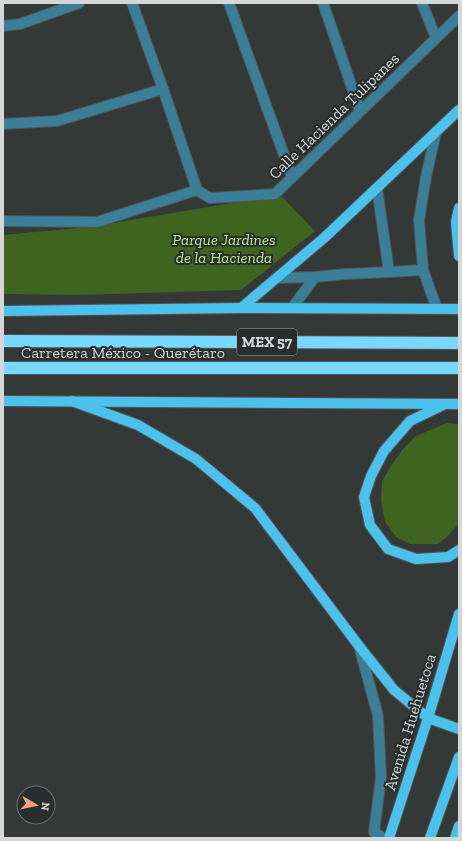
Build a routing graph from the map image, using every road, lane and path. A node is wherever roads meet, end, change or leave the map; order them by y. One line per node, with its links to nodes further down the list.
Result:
1 (78, 3): 7 (street)
2 (132, 3): 9 (street)
3 (229, 3): 14 (street)
4 (323, 3): 11 (street)
5 (422, 3): 8 (street)
6 (459, 16): 8 (street, Calle Hacienda Tulipanes)
7 (3, 26)
8 (436, 38): 11 (street, Calle Hacienda Tulipanes)
9 (163, 89): 12 (street); 16 (street)
10 (459, 110): 13 (main road)
11 (360, 111): 14 (street, Calle Hacienda Tulipanes)
12 (3, 124)
13 (436, 132): 15 (main road); 20 (street)
14 (292, 178): 16 (street, Calle Hacienda Tulipanes)
15 (377, 188): 21 (street); 23 (main road)
16 (197, 190): 18 (street)
17 (459, 208): 19 (main road)
18 (3, 221)
19 (459, 256)
20 (423, 270): 21 (street); 26 (street)
21 (389, 272): 22 (street)
22 (315, 277): 23 (street); 25 (street)
23 (276, 278): 24 (main road)
24 (241, 308): 25 (main road); 28 (main road)
25 (292, 308): 26 (main road)
26 (437, 309): 27 (main road)
27 (459, 309)
28 (3, 311)
29 (3, 342): 30 (highway, Carretera México - Querétaro / MEX 57)
30 (459, 343)
31 (3, 368): 32 (highway, Carretera México - Querétaro / MEX 57)
32 (459, 368)
33 (3, 401): 34 (main road)
34 (72, 401): 35 (main road); 39 (main road)
35 (444, 404): 36 (main road); 37 (main road)
36 (459, 404)
37 (459, 550)
38 (459, 614): 40 (main road, Avenida Huehuetoca)
39 (359, 646): 40 (main road); 44 (street)
40 (428, 718): 41 (main road); 45 (main road, Avenida Huehuetoca)
41 (459, 729)
42 (459, 757): 46 (main road)
43 (459, 826): 47 (main road)
44 (383, 838)
45 (389, 838)
46 (430, 838)
47 (455, 838)

